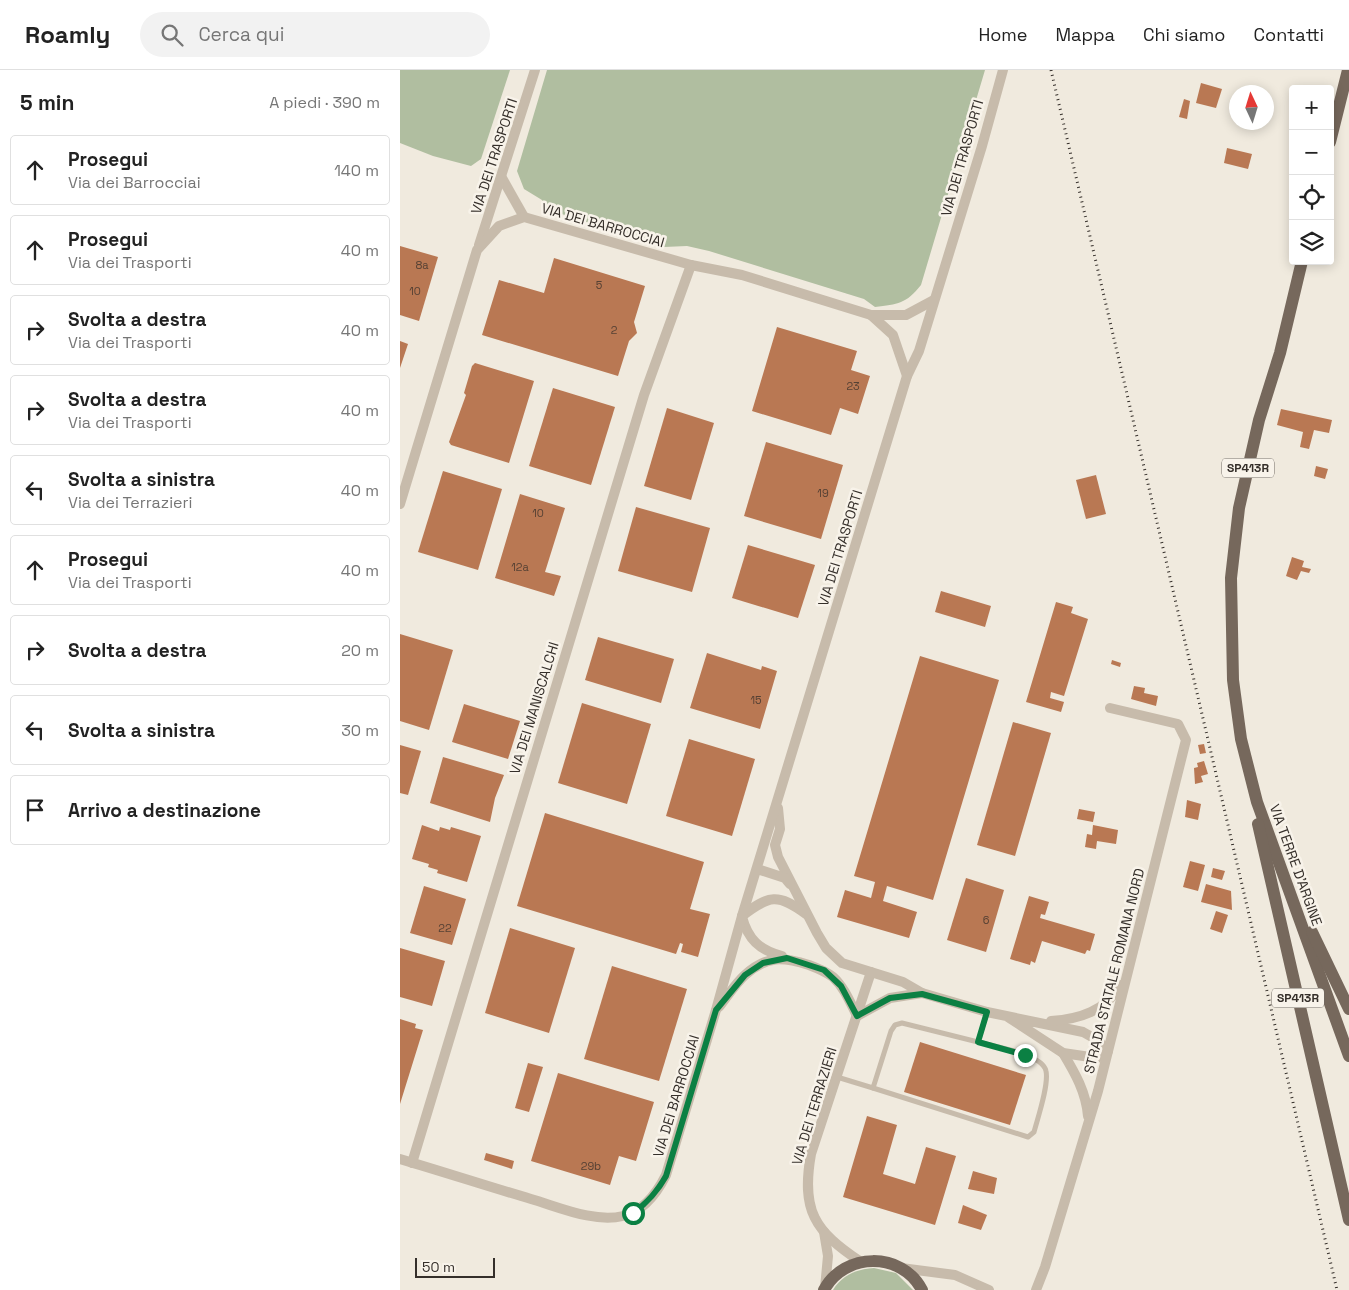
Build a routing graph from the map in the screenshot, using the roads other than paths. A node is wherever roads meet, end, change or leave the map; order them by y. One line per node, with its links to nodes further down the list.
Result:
1 (535, 70): 5 (street, VIA DEI TRASPORTI)
2 (1003, 70): 10 (street, VIA DEI TRASPORTI)
3 (1348, 70): 4 (main road)
4 (1333, 130)
5 (502, 178): 6 (street); 7 (street, VIA DEI TRASPORTI)
6 (524, 217): 7 (street, VIA DEI BARROCCIAI); 8 (street, VIA DEI BARROCCIAI)
7 (477, 250): 13 (street, VIA DEI BARROCCIAI)
8 (691, 265): 11 (street, VIA DEI BARROCCIAI); 40 (street, VIA DEI MANISCALCHI)
9 (1301, 265): 15 (main road, VIA TERRE D'ARGINE / SP413R)
10 (934, 300): 11 (street, VIA DEI BARROCCIAI); 12 (street, VIA DEI TRASPORTI)
11 (871, 315): 12 (street, VIA DEI BARROCCIAI)
12 (907, 376): 16 (street, VIA DEI TRASPORTI)
13 (400, 504)
14 (1110, 708): 24 (street, STRADA STATALE ROMANA NORD)
15 (1249, 775): 18 (main road, VIA TERRE D'ARGINE / SP413R); 41 (main road, SP413R)
16 (777, 804): 17 (street, VIA DEI TRASPORTI); 19 (street, VIA DEI TRASPORTI)
17 (757, 869): 19 (street, VIA DEI TRASPORTI); 21 (street, VIA DEI TRASPORTI)
18 (1283, 872): 26 (main road, SP413R); 35 (main road, VIA TERRE D'ARGINE / SP413R)
19 (792, 887): 20 (street, VIA DEI TRASPORTI)
20 (806, 914): 21 (street, VIA DEI TRASPORTI); 23 (street, VIA DEI TRASPORTI)
21 (742, 916): 22 (street); 27 (street, VIA DEI BARROCCIAI)
22 (787, 958): 27 (street); 29 (street)
23 (871, 972): 25 (street, VIA DEI TRASPORTI); 29 (street, VIA DEI TERRAZIERI)
24 (1126, 978): 31 (street, VIA DEI TRASPORTI); 33 (street, STRADA STATALE ROMANA NORD)
25 (922, 994): 28 (street, VIA DEI TRASPORTI); 29 (street)
26 (1349, 1009)
27 (716, 1010): 40 (street, VIA DEI BARROCCIAI)
28 (987, 1012): 30 (street, VIA DEI TRASPORTI); 32 (lane)
29 (857, 1016): 36 (street, VIA DEI TERRAZIERI)
30 (1008, 1017): 31 (street, VIA DEI TRASPORTI); 34 (street, VIA DEI TRASPORTI)
31 (1035, 1022): 33 (street, VIA DEI TRASPORTI)
32 (978, 1042): 37 (lane); 37 (lane)
33 (1108, 1051): 34 (street, VIA DEI TRASPORTI); 38 (street, STRADA STATALE ROMANA NORD)
34 (1062, 1053): 38 (street, VIA DEI TRASPORTI)
35 (1349, 1056)
36 (837, 1077): 37 (lane); 42 (street, VIA DEI TERRAZIERI)
37 (873, 1088)
38 (1088, 1123): 48 (street, STRADA STATALE ROMANA NORD)
39 (400, 1159): 40 (street, VIA DEI BARROCCIAI)
40 (412, 1162)
41 (1349, 1220)
42 (824, 1232): 43 (street, VIA DEI TERRAZIERI); 45 (street, VIA DEI TERRAZIERI)
43 (861, 1262): 44 (main road); 45 (main road)
44 (901, 1268): 46 (main road); 47 (street)
45 (825, 1289)
46 (922, 1290)
47 (989, 1290)
48 (1036, 1290)

